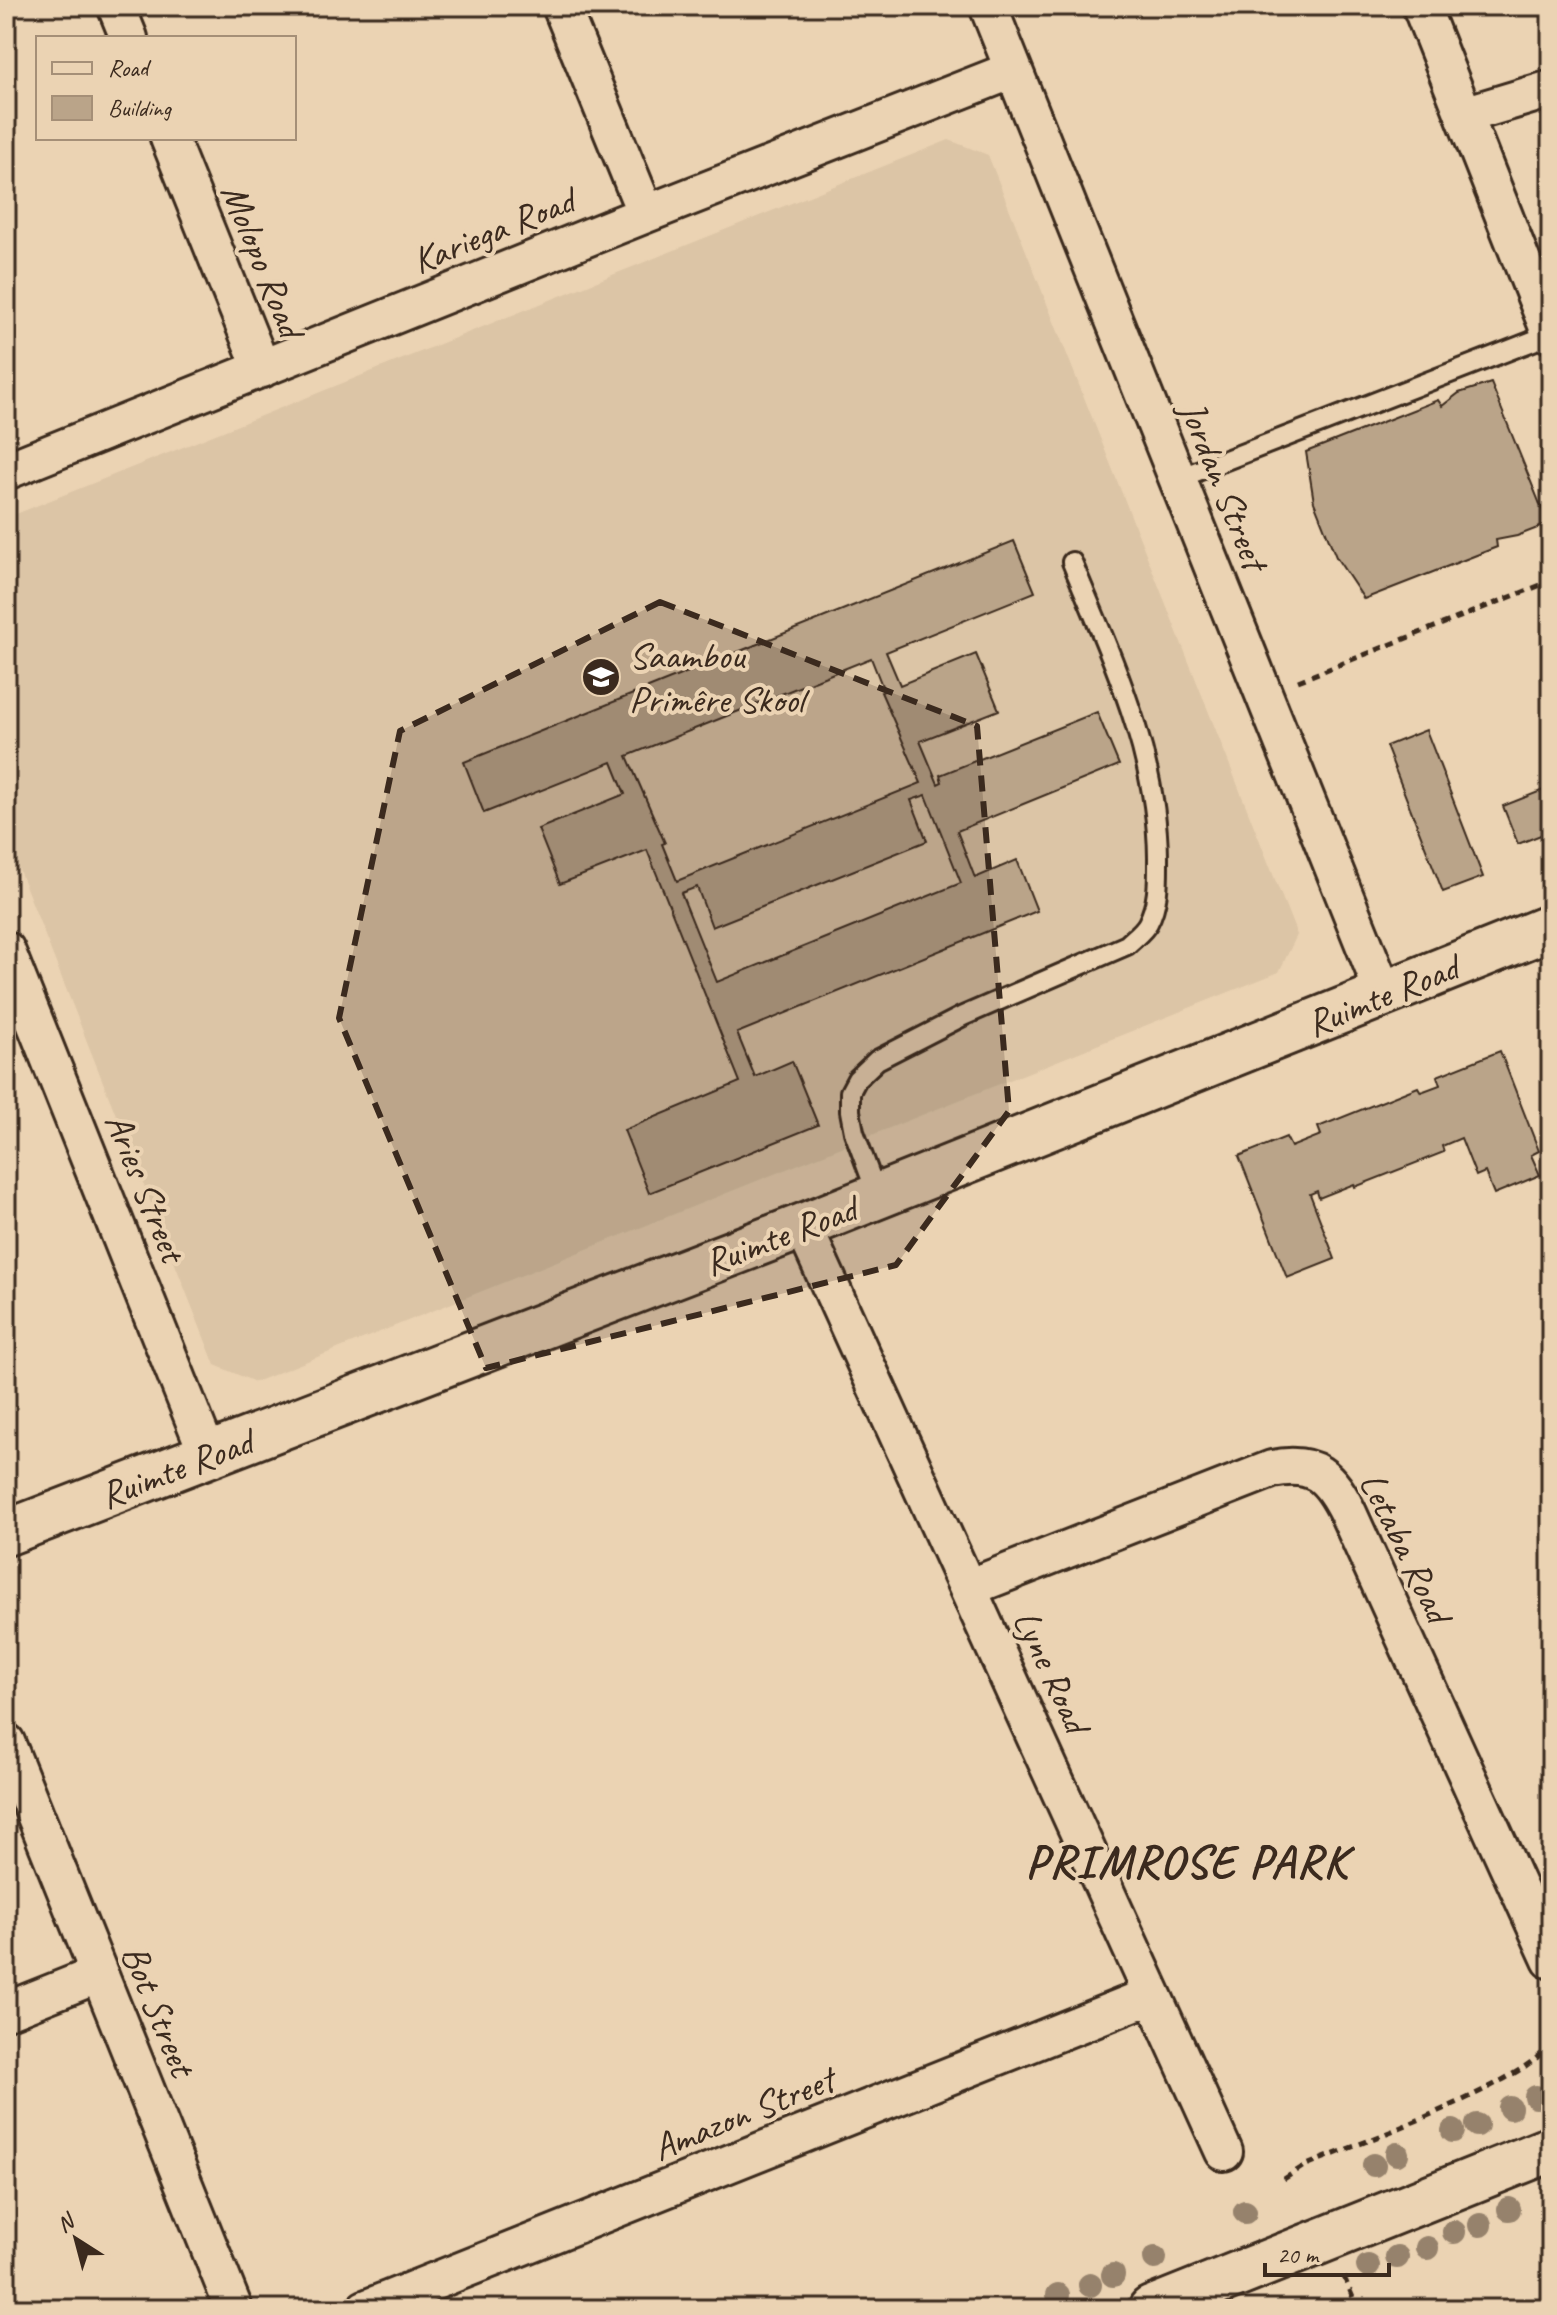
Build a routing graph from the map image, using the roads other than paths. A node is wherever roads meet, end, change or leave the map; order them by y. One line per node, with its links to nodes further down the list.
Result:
1 (116, 6): 5 (street)
2 (561, 6): 10 (street)
3 (988, 6): 6 (street, Jordan Street)
4 (1421, 6): 8 (street)
5 (128, 36)
6 (1013, 70): 10 (street, Kariega Road); 14 (street, Jordan Street)
7 (1551, 89): 8 (street)
8 (1464, 115): 11 (street)
9 (170, 140): 12 (street, Molopo Road)
10 (646, 214): 12 (street, Kariega Road)
11 (1551, 335): 14 (lane)
12 (262, 369): 13 (street, Kariega Road)
13 (6, 471)
14 (1177, 479): 18 (street, Jordan Street)
15 (1072, 562): 19 (lane)
16 (1551, 927): 18 (street, Ruimte Road)
17 (6, 950): 21 (street, Aries Street)
18 (1384, 994): 19 (street, Ruimte Road)
19 (878, 1197): 20 (street, Ruimte Road)
20 (803, 1226): 21 (street, Ruimte Road); 23 (street, Lyne Road)
21 (208, 1455): 22 (street, Ruimte Road)
22 (6, 1533)
23 (968, 1588): 25 (street, Letaba Road); 27 (street, Lyne Road)
24 (6, 1742): 26 (street, Bot Street)
25 (1551, 1960)
26 (99, 1974): 28 (street); 31 (street, Bot Street)
27 (1152, 1995): 30 (street, Lyne Road); 32 (street, Amazon Street)
28 (6, 2011)
29 (1551, 2149): 33 (street)
30 (1224, 2152)
31 (234, 2309)
32 (365, 2309)
33 (1151, 2309)

